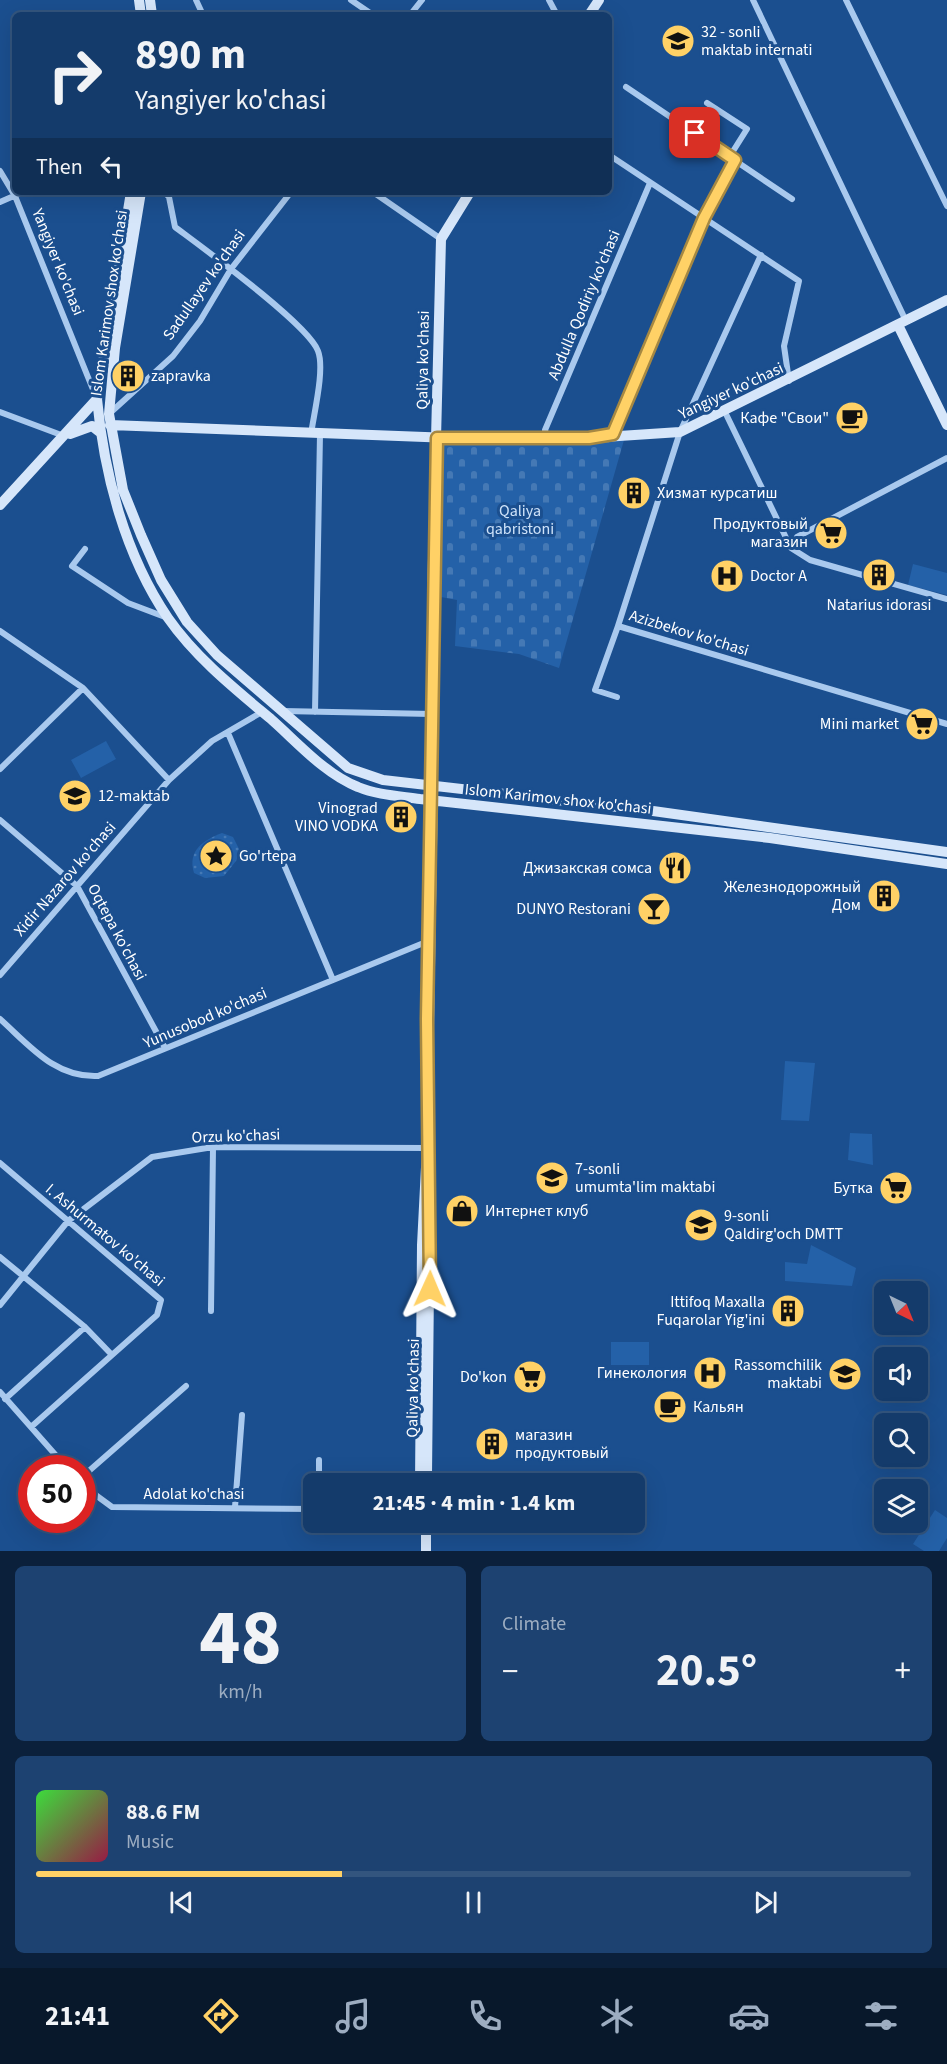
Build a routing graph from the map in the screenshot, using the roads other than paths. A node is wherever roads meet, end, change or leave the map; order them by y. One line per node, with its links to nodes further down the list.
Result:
1 (351, 0): 5 (street)
2 (422, 0): 6 (street)
3 (753, 0): 30 (street)
4 (846, 0): 23 (street)
5 (369, 12)
6 (412, 12)
7 (626, 87): 10 (street)
8 (707, 103): 10 (street)
9 (612, 157): 12 (street)
10 (732, 158): 21 (street); 24 (street)
11 (0, 171): 13 (street, Yangiyer ko'chasi)
12 (650, 183): 24 (street); 43 (street, Abdulla Qodiriy ko'chasi)
13 (12, 191)
14 (131, 195): 25 (main road, Islom Karimov shox ko'chasi)
15 (140, 195): 25 (main road, Islom Karimov shox ko'chasi)
16 (167, 195): 28 (street)
17 (289, 195): 28 (street, Sadullayev ko'chasi)
18 (376, 195): 26 (street)
19 (468, 195): 26 (main road)
20 (15, 196): 22 (street); 32 (street, Yangiyer ko'chasi)
21 (792, 199)
22 (0, 202)
23 (947, 206)
24 (704, 218): 27 (street); 40 (street)
25 (131, 225): 32 (main road, Islom Karimov shox ko'chasi); 35 (main road, Islom Karimov shox ko'chasi)
26 (441, 239): 42 (main road, Qaliya ko'chasi)
27 (761, 255): 31 (street); 37 (street, Azizbekov ko'chasi)
28 (231, 269): 35 (street, Sadullayev ko'chasi); 39 (street)
29 (947, 300): 30 (main road, Yangiyer ko'chasi)
30 (902, 323): 31 (main road, Yangiyer ko'chasi); 36 (main road)
31 (789, 381): 34 (main road, Yangiyer ko'chasi)
32 (97, 399): 38 (main road, Islom Karimov shox ko'chasi); 41 (main road)
33 (0, 412): 41 (street)
34 (725, 412): 37 (main road, Yangiyer ko'chasi); 46 (street)
35 (110, 420): 39 (main road, Yangiyer ko'chasi); 48 (main road, Islom Karimov shox ko'chasi)
36 (947, 425)
37 (680, 432): 40 (main road, Yangiyer ko'chasi); 52 (street, Azizbekov ko'chasi)
38 (100, 434): 41 (main road); 49 (main road, Islom Karimov shox ko'chasi)
39 (315, 434): 42 (main road, Yangiyer ko'chasi); 58 (street)
40 (613, 434): 43 (main road, Yangiyer ko'chasi)
41 (64, 437): 45 (main road)
42 (437, 438): 43 (main road, Yangiyer ko'chasi); 59 (main road, Qaliya ko'chasi)
43 (548, 438)
44 (947, 458): 46 (street)
45 (0, 505)
46 (791, 548): 50 (street)
47 (85, 549): 51 (street)
48 (162, 582): 49 (main road); 57 (main road, Islom Karimov shox ko'chasi)
49 (152, 589): 51 (main road, Islom Karimov shox ko'chasi)
50 (947, 599)
51 (168, 618): 56 (main road, Islom Karimov shox ko'chasi)
52 (618, 626): 55 (street); 60 (street, Azizbekov ko'chasi)
53 (0, 631): 54 (street)
54 (83, 688): 62 (street); 63 (street)
55 (617, 697)
56 (262, 711): 61 (street, Xidir Nazarov ko'chasi); 65 (main road, Islom Karimov shox ko'chasi)
57 (281, 711): 58 (street); 64 (main road, Islom Karimov shox ko'chasi)
58 (315, 712): 59 (street)
59 (432, 714): 64 (main road, Qaliya ko'chasi)
60 (947, 724)
61 (228, 733): 63 (street, Xidir Nazarov ko'chasi); 73 (street)
62 (0, 769)
63 (169, 780): 70 (street, Xidir Nazarov ko'chasi)
64 (433, 786): 65 (main road, Qaliya ko'chasi); 67 (main road, Islom Karimov shox ko'chasi)
65 (432, 800): 67 (main road, Islom Karimov shox ko'chasi); 71 (main road, Qaliya ko'chasi)
66 (0, 820): 70 (street, Oqtepa ko'chasi)
67 (810, 838): 68 (main road, Islom Karimov shox ko'chasi); 69 (main road, Islom Karimov shox ko'chasi)
68 (947, 852)
69 (947, 864)
70 (77, 886): 72 (street, Xidir Nazarov ko'chasi); 75 (street, Oqtepa ko'chasi)
71 (430, 940): 73 (street, Yunusobod ko'chasi); 77 (main road, Qaliya ko'chasi)
72 (0, 975)
73 (333, 980): 75 (street, Yunusobod ko'chasi)
74 (0, 1019): 75 (street, Yunusobod ko'chasi)
75 (165, 1048)
76 (213, 1147): 77 (street, Orzu ko'chasi); 79 (street, Orzu ko'chasi); 83 (street)
77 (427, 1148): 95 (main road, Qaliya ko'chasi); 96 (main road, Qaliya ko'chasi)
78 (0, 1163): 79 (street, I. Ashurmatov ko'chasi)
79 (68, 1221): 81 (street, Orzu ko'chasi); 85 (street, I. Ashurmatov ko'chasi)
80 (0, 1257): 81 (street)
81 (23, 1276): 82 (street, Orzu ko'chasi); 84 (street)
82 (0, 1305)
83 (211, 1311)
84 (85, 1327): 85 (street); 88 (street)
85 (112, 1355): 90 (street, I. Ashurmatov ko'chasi)
86 (186, 1386): 93 (street)
87 (0, 1392): 88 (street)
88 (5, 1399): 90 (street)
89 (242, 1415): 98 (street)
90 (31, 1427): 91 (street)
91 (56, 1455)
92 (319, 1460): 94 (street)
93 (96, 1465)
94 (319, 1473)
95 (420, 1473)
96 (427, 1473)
97 (96, 1495): 98 (street, Adolat ko'chasi)
98 (235, 1507): 99 (street, Adolat ko'chasi)
99 (303, 1509)
100 (420, 1533): 102 (main road)
101 (426, 1533): 103 (main road)
102 (420, 1551)
103 (426, 1551)

